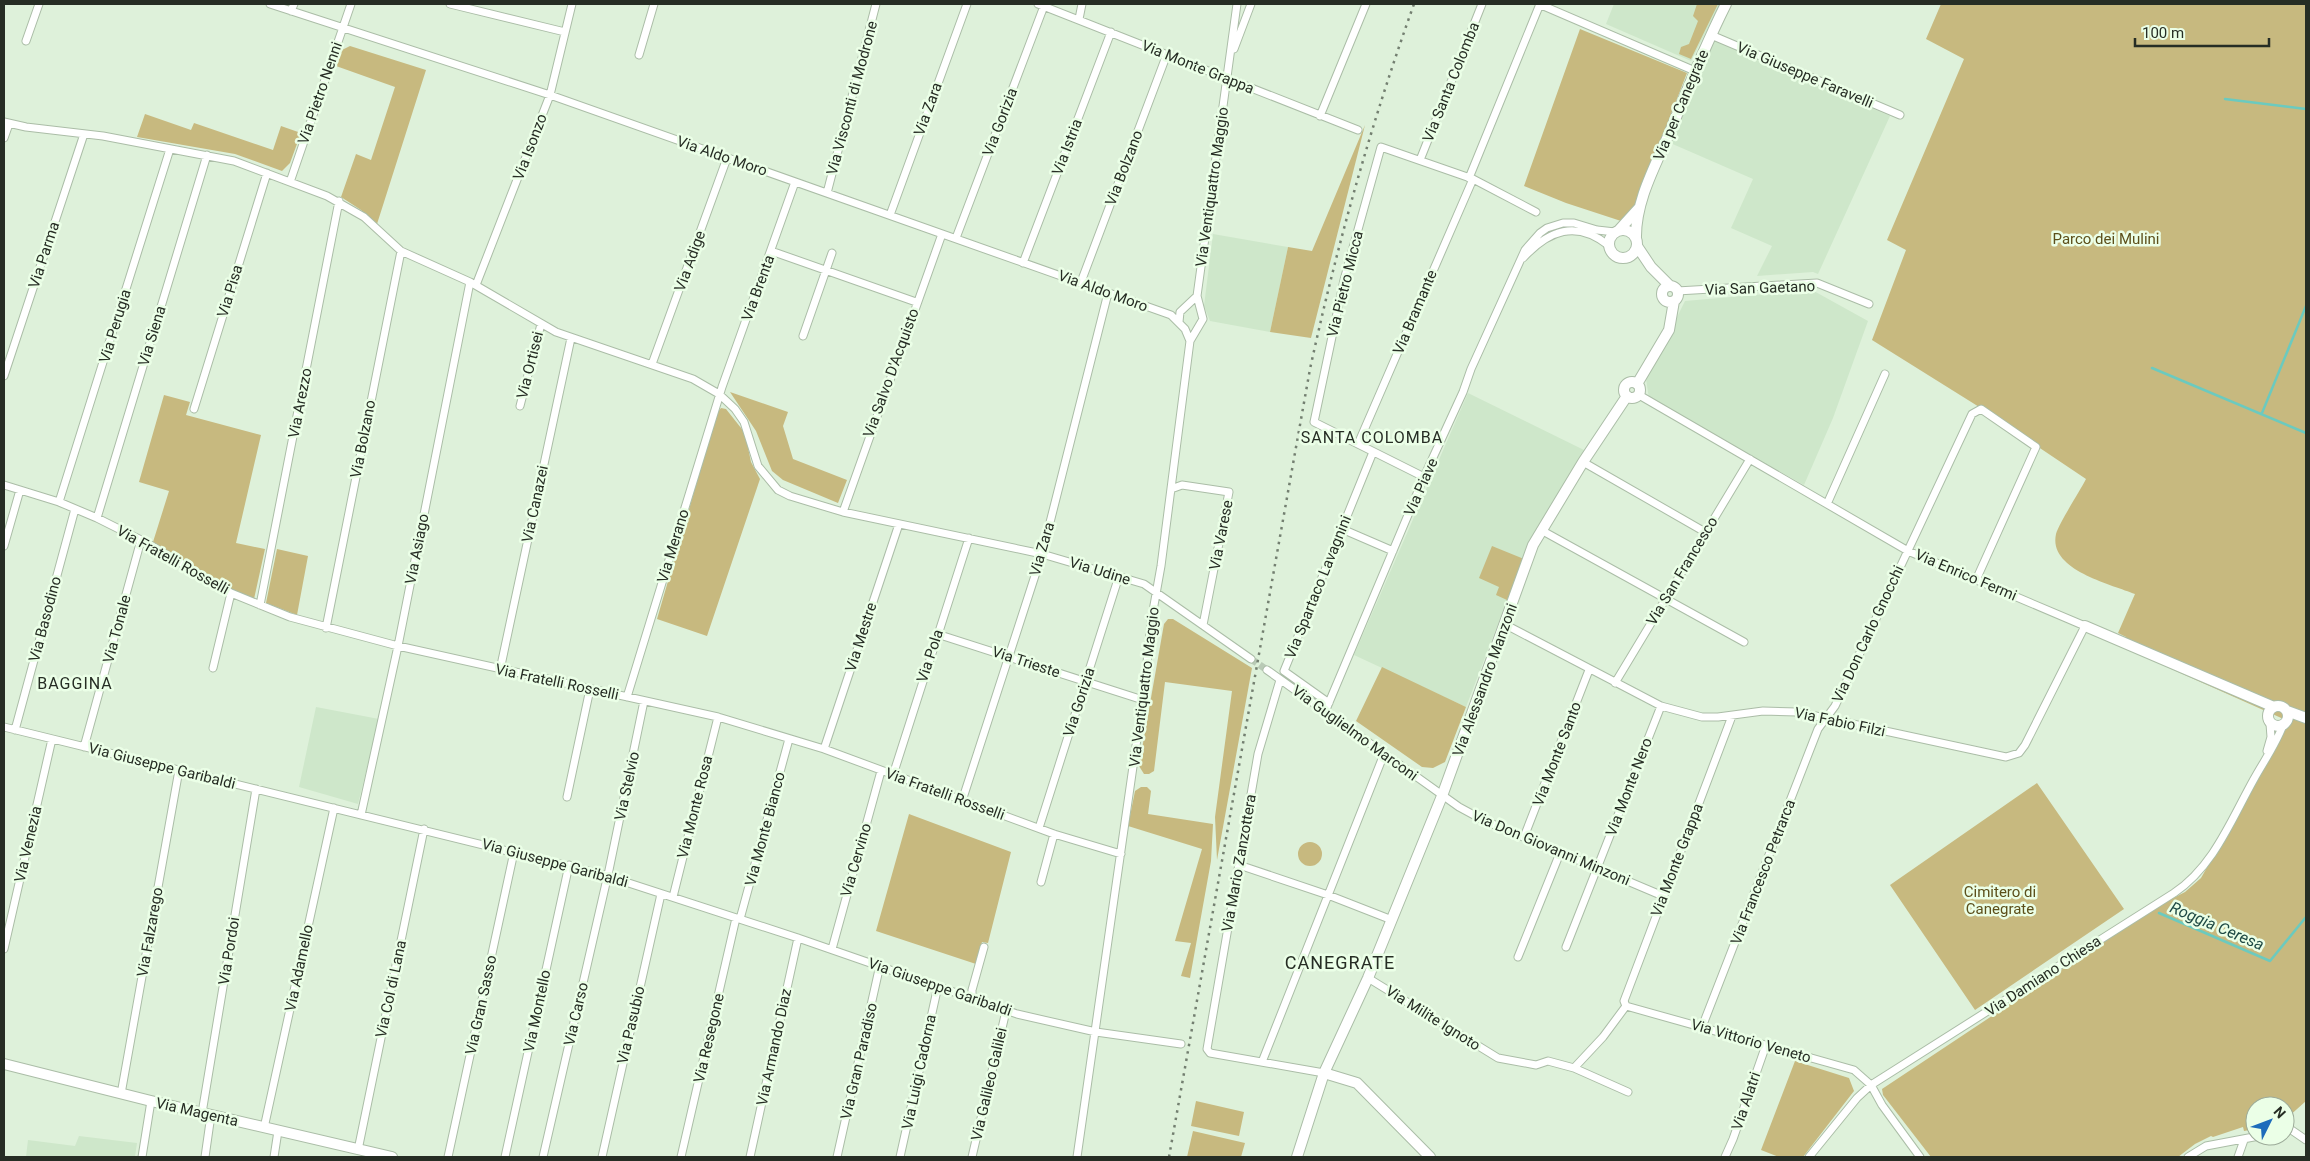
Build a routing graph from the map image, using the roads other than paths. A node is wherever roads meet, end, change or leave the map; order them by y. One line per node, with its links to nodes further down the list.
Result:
1 (39, 4): 24 (street)
2 (270, 4): 18 (street, Via Aldo Moro)
3 (294, 4): 18 (street)
4 (351, 4): 20 (street, Via Pietro Nenni)
5 (450, 4): 21 (street)
6 (572, 4): 21 (street, Via Isonzo)
7 (654, 4): 26 (street)
8 (876, 4): 44 (street, Via Visconti di Modrone)
9 (967, 4): 48 (street, Via Zara)
10 (1082, 4): 19 (street)
11 (1237, 4): 28 (street)
12 (1252, 4): 28 (street)
13 (1366, 4): 30 (street)
14 (1482, 4): 39 (street, Via Santa Colomba)
15 (1539, 4): 27 (street); 41 (street, Via Bramante)
16 (1726, 4): 23 (street, Via per Canegrate)
17 (1041, 5): 19 (street, Via Monte Grappa); 51 (street, Via Gorizia)
18 (291, 12): 20 (street, Via Aldo Moro)
19 (1079, 19): 22 (street, Via Monte Grappa)
20 (342, 28): 29 (street, Via Aldo Moro); 42 (street, Via Pietro Nenni)
21 (565, 32): 29 (street, Via Isonzo)
22 (1111, 32): 25 (street, Via Monte Grappa); 58 (street, Via Istria)
23 (1710, 35): 27 (street, Via per Canegrate); 31 (street, Via Giuseppe Faravelli)
24 (26, 41)
25 (1167, 54): 28 (street, Via Monte Grappa); 62 (street, Via Bolzano)
26 (639, 55)
27 (1695, 71): 46 (street, Via per Canegrate)
28 (1227, 78): 30 (street, Via Monte Grappa); 66 (street, Via Ventiquattro Maggio)
29 (550, 95): 38 (street, Via Aldo Moro); 63 (street, Via Isonzo)
30 (1320, 116): 33 (street, Via Monte Grappa)
31 (1900, 116)
32 (6, 123): 34 (street, Via Udine); 35 (street)
33 (1358, 130)
34 (84, 134): 36 (street, Via Udine); 82 (street, Via Parma)
35 (4, 138)
36 (170, 149): 37 (street, Via Udine); 99 (street, Via Perugia)
37 (207, 155): 40 (street, Via Udine); 103 (street, Via Siena)
38 (727, 158): 43 (street, Via Aldo Moro); 80 (street, Via Adige)
39 (1420, 160): 41 (street); 89 (street, Via Pietro Micca)
40 (267, 174): 42 (street, Via Udine); 88 (street, Via Pisa)
41 (1471, 178): 47 (street); 89 (street, Via Bramante)
42 (290, 182): 45 (street, Via Udine)
43 (795, 182): 44 (street, Via Aldo Moro); 55 (street, Via Brenta)
44 (827, 193): 48 (street, Via Aldo Moro)
45 (339, 201): 54 (street, Via Udine); 119 (street, Via Arezzo)
46 (1640, 207): 49 (street, Via per Canegrate); 52 (street, Via per Canegrate)
47 (1536, 212)
48 (890, 215): 50 (street, Via Aldo Moro)
49 (1617, 231): 52 (street); 53 (street); 59 (street, Via Piave)
50 (942, 234): 51 (street, Via Aldo Moro); 67 (street, Via Salvo D'Acquisto)
51 (956, 238): 58 (street, Via Aldo Moro)
52 (1636, 243): 57 (street); 60 (street)
53 (1608, 245): 57 (street); 59 (street, Via Piave)
54 (401, 251): 63 (street, Via Udine); 123 (street, Via Bolzano)
55 (772, 251): 61 (street); 84 (street, Via Brenta)
56 (832, 253): 61 (street)
57 (1629, 258): 60 (street)
58 (1023, 263): 62 (street, Via Aldo Moro)
59 (1518, 264): 93 (street, Via Piave)
60 (1650, 267): 65 (street)
61 (826, 270): 67 (street); 77 (street)
62 (1080, 282): 64 (street, Via Aldo Moro)
63 (473, 284): 74 (street, Via Udine); 126 (street, Via Asiago)
64 (1108, 293): 72 (street, Via Aldo Moro); 113 (street, Via Zara)
65 (1670, 294): 68 (street, Via San Gaetano); 83 (street, Via Alessandro Manzoni)
66 (1196, 296): 69 (street); 71 (street, Via Ventiquattro Maggio)
67 (916, 302): 102 (street, Via Salvo D'Acquisto)
68 (1869, 304)
69 (1187, 306): 70 (street); 71 (street)
70 (1180, 312): 72 (street); 73 (street)
71 (1202, 313): 75 (street, Via Ventiquattro Maggio)
72 (1171, 315): 73 (street, Via Aldo Moro)
73 (1179, 322): 76 (street)
74 (540, 324): 78 (street, Via Udine); 87 (street, Via Ortisei)
75 (1198, 328): 76 (street); 79 (street, Via Ventiquattro Maggio)
76 (1185, 329): 79 (street)
77 (803, 336)
78 (571, 338): 80 (street, Via Udine); 130 (street, Via Canazei)
79 (1190, 341): 94 (street, Via Ventiquattro Maggio)
80 (652, 364): 84 (street, Via Udine)
81 (1885, 374): 100 (street)
82 (4, 376)
83 (1637, 384): 85 (street); 86 (street, Via Alessandro Manzoni)
84 (719, 394): 102 (street, Via Udine); 138 (street, Via Merano)
85 (1639, 395): 86 (street); 91 (street, Via Enrico Fermi)
86 (1627, 396): 92 (street, Via Alessandro Manzoni)
87 (520, 406)
88 (194, 409)
89 (1358, 444): 90 (street)
90 (1373, 452): 93 (street); 105 (street, Via Spartaco Lavagnini)
91 (1750, 459): 100 (street, Via Enrico Fermi); 107 (street, Via San Francesco)
92 (1583, 462): 106 (street, Via Alessandro Manzoni); 107 (street)
93 (1424, 478): 112 (street, Via Piave)
94 (1172, 479): 96 (street, Via Varese); 97 (street, Via Ventiquattro Maggio)
95 (4, 485): 98 (street, Via Fratelli Rosselli)
96 (1182, 486): 97 (street, Via Varese); 120 (street, Via Varese)
97 (1170, 489): 116 (street, Via Ventiquattro Maggio)
98 (20, 490): 99 (street, Via Fratelli Rosselli); 110 (street)
99 (59, 502): 101 (street, Via Fratelli Rosselli)
100 (1827, 504): 111 (street, Via Enrico Fermi)
101 (75, 509): 103 (street, Via Fratelli Rosselli); 152 (street, Via Basodino)
102 (843, 512): 104 (street, Via Udine)
103 (97, 518): 109 (street, Via Fratelli Rosselli)
104 (898, 524): 108 (street, Via Udine); 156 (street, Via Mestre)
105 (1342, 530): 112 (street); 141 (street, Via Spartaco Lavagnini)
106 (1541, 530): 118 (street); 121 (street, Via Alessandro Manzoni)
107 (1706, 532): 118 (street, Via San Francesco)
108 (969, 538): 113 (street, Via Udine); 124 (street, Via Pola)
109 (142, 540): 117 (street, Via Fratelli Rosselli); 155 (street, Via Tonale)
110 (4, 546)
111 (1908, 550): 115 (street, Via Enrico Fermi); 115 (street, Via Don Carlo Gnocchi); 147 (street, Via Don Carlo Gnocchi)
112 (1393, 551): 141 (street, Via Piave)
113 (1042, 554): 114 (street, Via Udine); 127 (street, Via Zara)
114 (1119, 576): 116 (street, Via Udine); 134 (street, Via Gorizia)
115 (1976, 580): 122 (street, Via Enrico Fermi)
116 (1156, 592): 120 (street); 139 (street, Via Ventiquattro Maggio)
117 (232, 593): 119 (street, Via Fratelli Rosselli); 129 (street)
118 (1666, 599): 125 (street); 135 (street, Via San Francesco)
119 (260, 605): 123 (street, Via Fratelli Rosselli)
120 (1203, 625): 128 (street)
121 (1506, 625): 132 (street, Via Fabio Filzi); 163 (street, Via Alessandro Manzoni)
122 (2085, 626): 137 (street, Via Enrico Fermi); 147 (street, Via Fabio Filzi)
123 (326, 628): 126 (street, Via Fratelli Rosselli)
124 (937, 634): 127 (street, Via Trieste); 160 (street, Via Pola)
125 (1744, 642)
126 (398, 646): 130 (street, Via Fratelli Rosselli); 167 (street, Via Asiago)
127 (1009, 657): 134 (street, Via Trieste); 165 (street, Via Zara)
128 (1251, 659)
129 (212, 668)
130 (500, 670): 136 (street, Via Fratelli Rosselli)
131 (1267, 670): 133 (street, Via Guglielmo Marconi)
132 (1589, 670): 135 (street, Via Fabio Filzi); 171 (street, Via Monte Santo)
133 (1280, 680): 144 (street, Via Guglielmo Marconi); 176 (street, Via Mario Zanzottera)
134 (1086, 681): 139 (street, Via Trieste); 168 (street, Via Gorizia)
135 (1615, 683): 142 (street, Via Fabio Filzi)
136 (590, 689): 138 (street, Via Fratelli Rosselli); 164 (street)
137 (2238, 690): 143 (street, Via Enrico Fermi); 150 (street)
138 (627, 697): 140 (street, Via Fratelli Rosselli)
139 (1143, 700): 174 (street, Via Ventiquattro Maggio)
140 (644, 701): 146 (street, Via Fratelli Rosselli); 178 (street, Via Stelvio)
141 (1329, 703): 144 (street, Via Piave)
142 (1661, 706): 145 (street, Via Fabio Filzi); 177 (street, Via Monte Nero)
143 (2274, 707): 148 (street); 150 (street)
144 (1325, 712): 157 (street, Via Guglielmo Marconi)
145 (1732, 716): 147 (street, Via Fabio Filzi); 182 (street, Via Monte Grappa)
146 (718, 717): 154 (street, Via Fratelli Rosselli); 183 (street, Via Monte Rosa)
147 (1827, 718): 198 (street, Via Francesco Petrarca)
148 (2286, 719): 149 (street); 150 (street); 161 (street, Via Damiano Chiesa)
149 (2306, 719)
150 (2269, 720): 161 (street, Via Damiano Chiesa)
151 (4, 727): 152 (street, Via Giuseppe Garibaldi)
152 (16, 730): 153 (street, Via Giuseppe Garibaldi)
153 (52, 739): 155 (street, Via Giuseppe Garibaldi); 189 (street, Via Venezia)
154 (789, 739): 156 (street, Via Fratelli Rosselli); 184 (street, Via Monte Bianco)
155 (84, 747): 158 (street, Via Giuseppe Garibaldi)
156 (824, 750): 159 (street, Via Fratelli Rosselli)
157 (1384, 754): 163 (street, Via Guglielmo Marconi); 181 (street)
158 (179, 770): 162 (street, Via Giuseppe Garibaldi); 208 (street, Via Falzarego)
159 (881, 771): 160 (street, Via Fratelli Rosselli); 190 (street, Via Cervino)
160 (893, 774): 165 (street, Via Fratelli Rosselli)
161 (2255, 776): 206 (street, Via Damiano Chiesa)
162 (256, 789): 166 (street, Via Giuseppe Garibaldi); 210 (street, Via Pordoi)
163 (1442, 796): 171 (street, Via Don Giovanni Minzoni); 185 (street, Via Alessandro Manzoni)
164 (567, 797)
165 (962, 801): 168 (street, Via Fratelli Rosselli)
166 (334, 808): 167 (street, Via Giuseppe Garibaldi); 211 (street, Via Adamello)
167 (361, 815): 169 (street, Via Giuseppe Garibaldi)
168 (1040, 828): 170 (street, Via Fratelli Rosselli)
169 (424, 829): 172 (street, Via Giuseppe Garibaldi); 216 (street, Via Col di Lana)
170 (1054, 834): 174 (street, Via Fratelli Rosselli); 179 (street)
171 (1524, 837): 173 (street, Via Don Giovanni Minzoni)
172 (514, 852): 175 (street, Via Giuseppe Garibaldi); 222 (street, Via Gran Sasso)
173 (1560, 852): 177 (street, Via Don Giovanni Minzoni); 191 (street)
174 (1121, 854): 199 (street, Via Ventiquattro Maggio)
175 (568, 865): 178 (street, Via Giuseppe Garibaldi); 223 (street, Via Montello)
176 (1239, 865): 181 (street); 202 (street, Via Mario Zanzottera)
177 (1598, 868): 182 (street, Via Don Giovanni Minzoni); 188 (street, Via Monte Nero)
178 (609, 873): 180 (street, Via Giuseppe Garibaldi); 224 (street, Via Carso)
179 (1041, 882)
180 (661, 894): 183 (street, Via Giuseppe Garibaldi); 225 (street, Via Pasubio)
181 (1328, 895): 185 (street); 202 (street)
182 (1663, 896): 196 (street, Via Monte Grappa)
183 (673, 897): 184 (street, Via Giuseppe Garibaldi)
184 (738, 918): 186 (street, Via Giuseppe Garibaldi); 226 (street, Via Resegone)
185 (1392, 920): 193 (street, Via Alessandro Manzoni)
186 (798, 938): 190 (street, Via Giuseppe Garibaldi); 227 (street, Via Armando Diaz)
187 (984, 947): 195 (street)
188 (1566, 947)
189 (4, 949)
190 (832, 949): 192 (street, Via Giuseppe Garibaldi)
191 (1518, 957)
192 (880, 965): 194 (street, Via Giuseppe Garibaldi); 228 (street, Via Gran Paradiso)
193 (1368, 978): 204 (street, Via Milite Ignoto); 205 (street, Via Alessandro Manzoni)
194 (938, 986): 195 (street, Via Giuseppe Garibaldi); 229 (street, Via Luigi Cadorna)
195 (972, 999): 197 (street, Via Giuseppe Garibaldi)
196 (1626, 1006): 198 (street, Via Vittorio Veneto); 204 (street)
197 (1006, 1011): 199 (street, Via Giuseppe Garibaldi); 230 (street, Via Galileo Galilei)
198 (1702, 1027): 201 (street, Via Vittorio Veneto)
199 (1096, 1032): 200 (street, Via Giuseppe Garibaldi); 231 (street, Via Ventiquattro Maggio)
200 (1181, 1044)
201 (1766, 1045): 206 (street, Via Vittorio Veneto); 234 (street, Via Alatri)
202 (1262, 1062): 205 (street)
203 (4, 1064): 208 (street, Via Magenta)
204 (1574, 1068): 207 (street)
205 (1324, 1073): 232 (street, Via Alessandro Manzoni); 233 (street)
206 (1871, 1085): 235 (street, Via Damiano Chiesa); 236 (street)
207 (1628, 1092)
208 (122, 1094): 209 (street, Via Magenta)
209 (152, 1101): 210 (street, Via Magenta); 218 (street)
210 (207, 1114): 211 (street, Via Magenta); 219 (street, Via Pordoi)
211 (264, 1128): 212 (street, Via Magenta)
212 (278, 1131): 216 (street, Via Magenta); 220 (street)
213 (2295, 1132): 215 (street)
214 (2244, 1140): 237 (street); 238 (street)
215 (2306, 1140)
216 (358, 1150): 217 (street, Via Magenta)
217 (370, 1155): 221 (street, Via Magenta)
218 (142, 1157)
219 (205, 1157)
220 (274, 1157)
221 (387, 1157)
222 (448, 1157)
223 (505, 1157)
224 (543, 1157)
225 (602, 1157)
226 (681, 1157)
227 (750, 1157)
228 (837, 1157)
229 (900, 1157)
230 (972, 1157)
231 (1077, 1157)
232 (1297, 1157)
233 (1430, 1157)
234 (1725, 1157)
235 (1809, 1157)
236 (1920, 1157)
237 (2188, 1157)
238 (2238, 1157)

